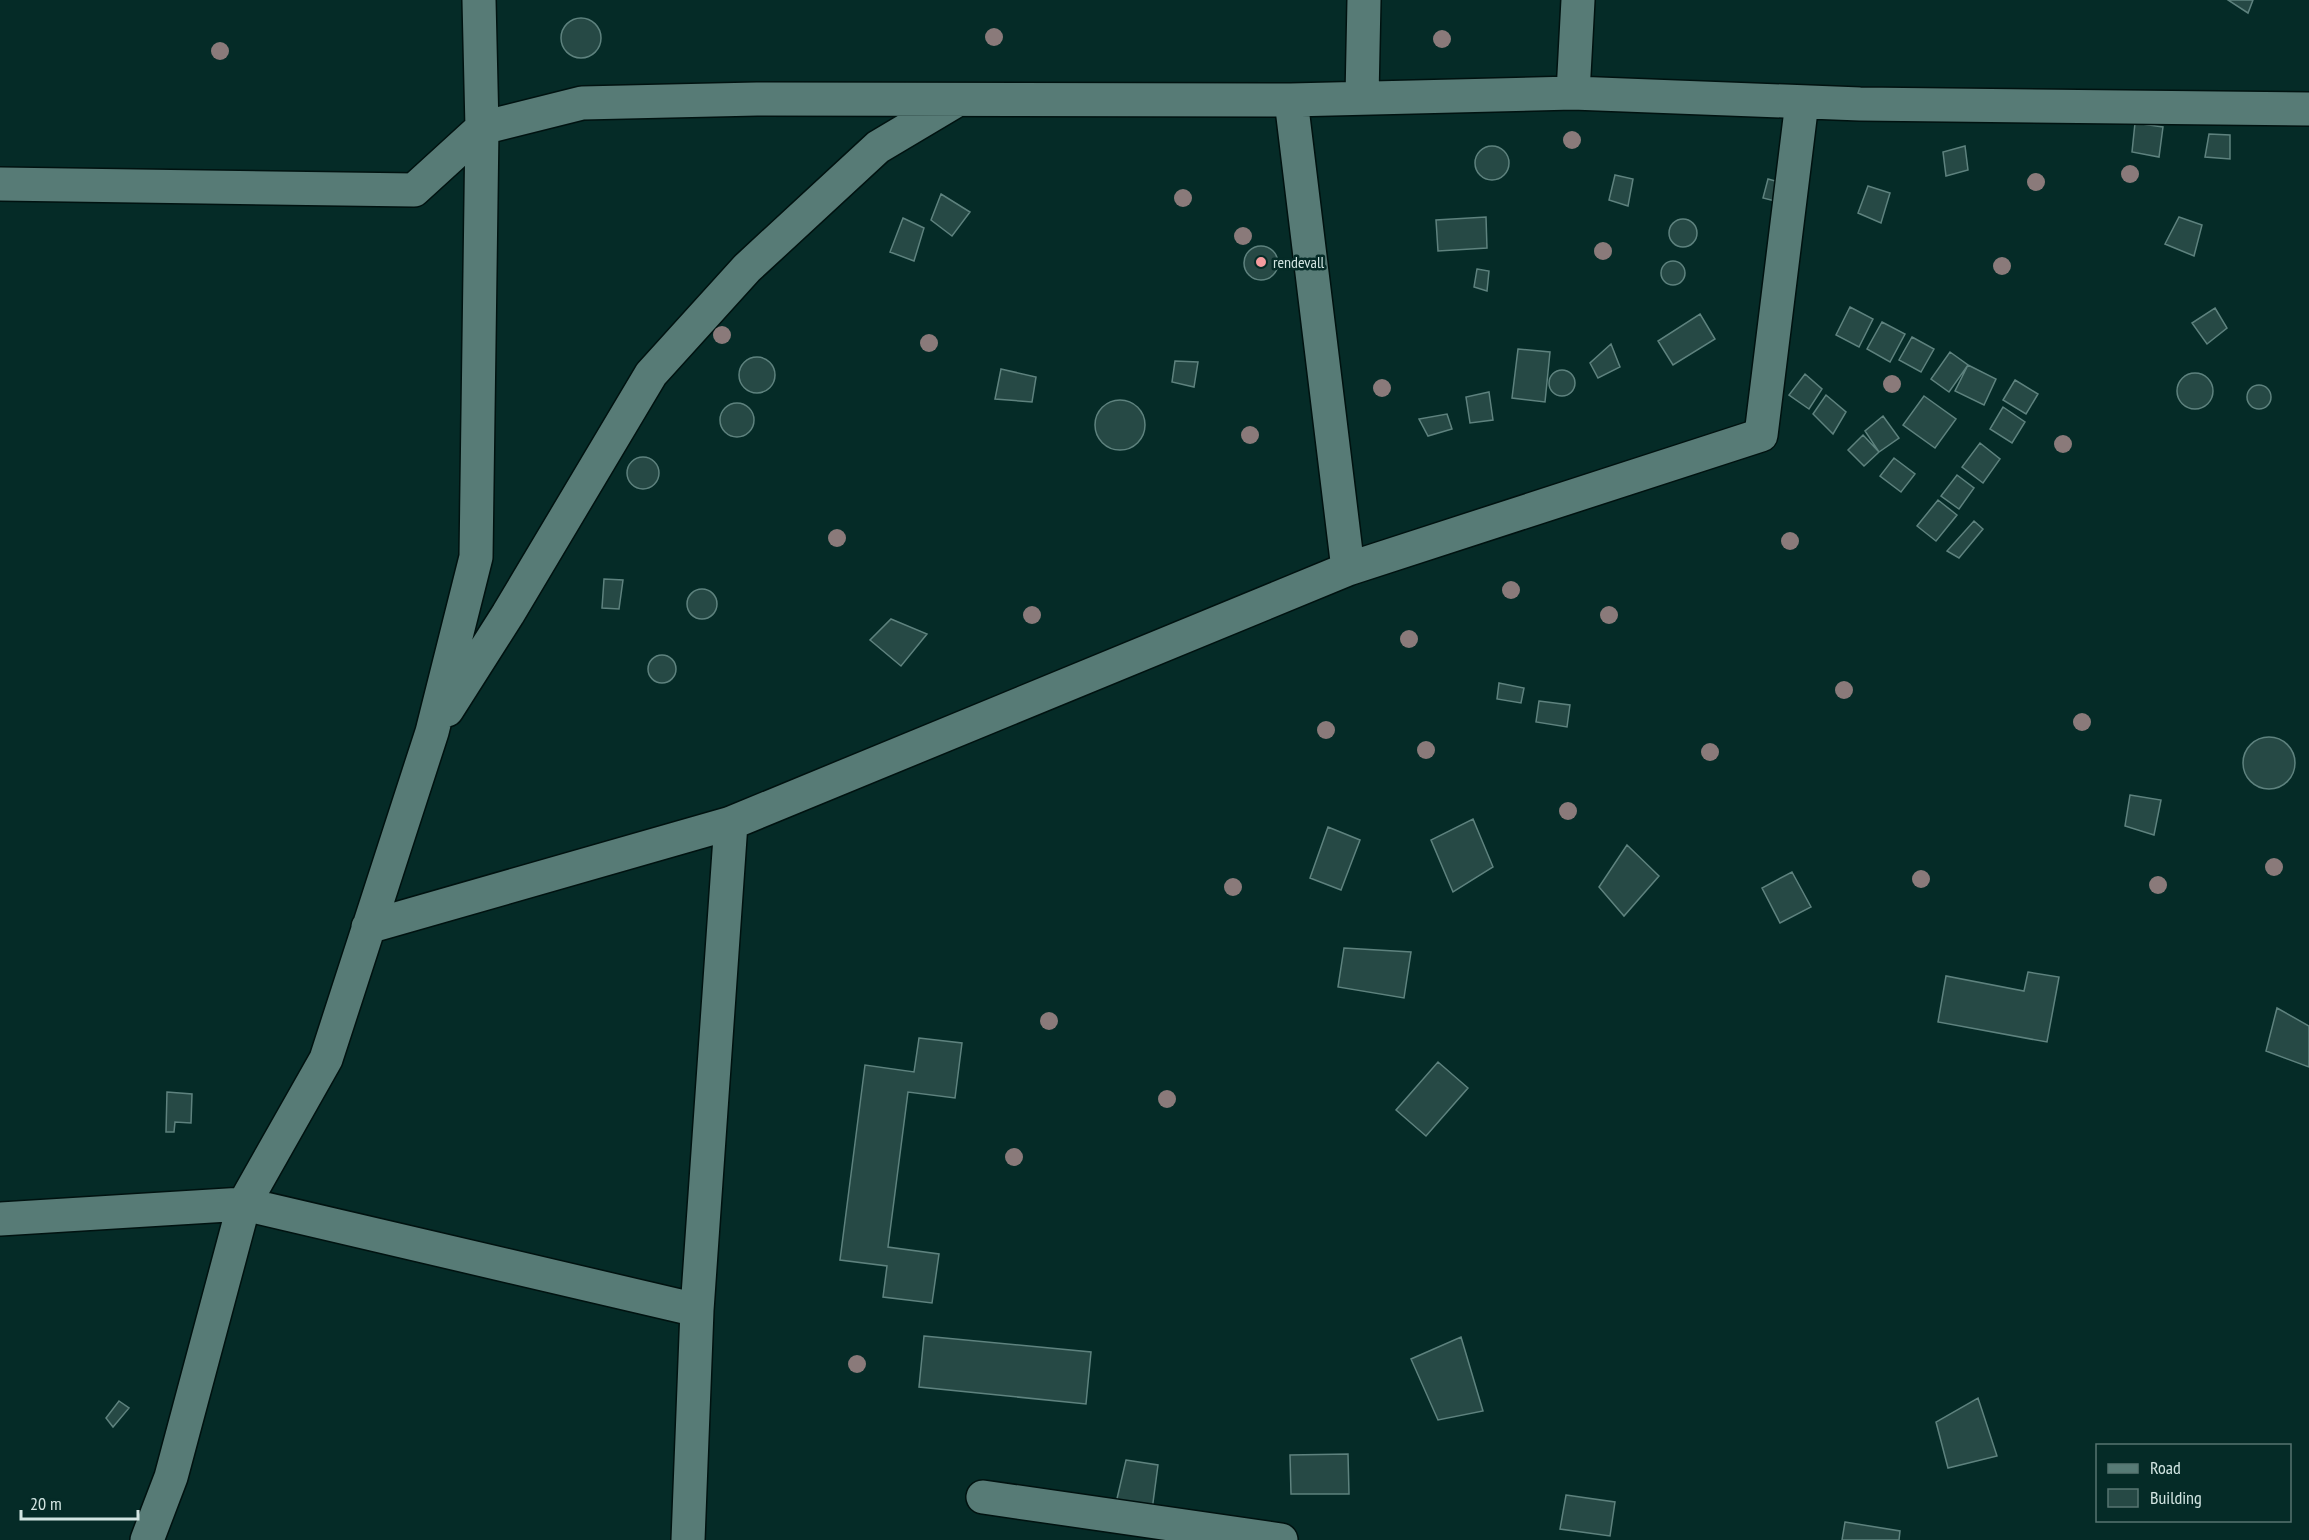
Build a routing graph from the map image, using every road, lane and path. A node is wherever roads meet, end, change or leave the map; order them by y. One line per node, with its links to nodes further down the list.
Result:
1 (479, 0): 10 (street)
2 (1364, 0): 5 (street)
3 (1578, 0): 4 (street)
4 (1572, 93): 5 (street); 8 (street)
5 (1362, 97): 7 (street)
6 (959, 99): 7 (street); 10 (street); 13 (street)
7 (1291, 100): 12 (street)
8 (1802, 102): 9 (street); 12 (street)
9 (2309, 109)
10 (482, 128): 11 (street); 13 (street)
11 (0, 184)
12 (1348, 568): 14 (street)
13 (432, 732): 15 (street)
14 (731, 823): 15 (street); 18 (street)
15 (368, 927): 16 (street)
16 (244, 1204): 17 (street); 18 (street); 20 (street)
17 (0, 1219)
18 (697, 1310): 21 (street)
19 (983, 1497): 22 (street)
20 (147, 1540)
21 (688, 1540)
22 (1281, 1540)

